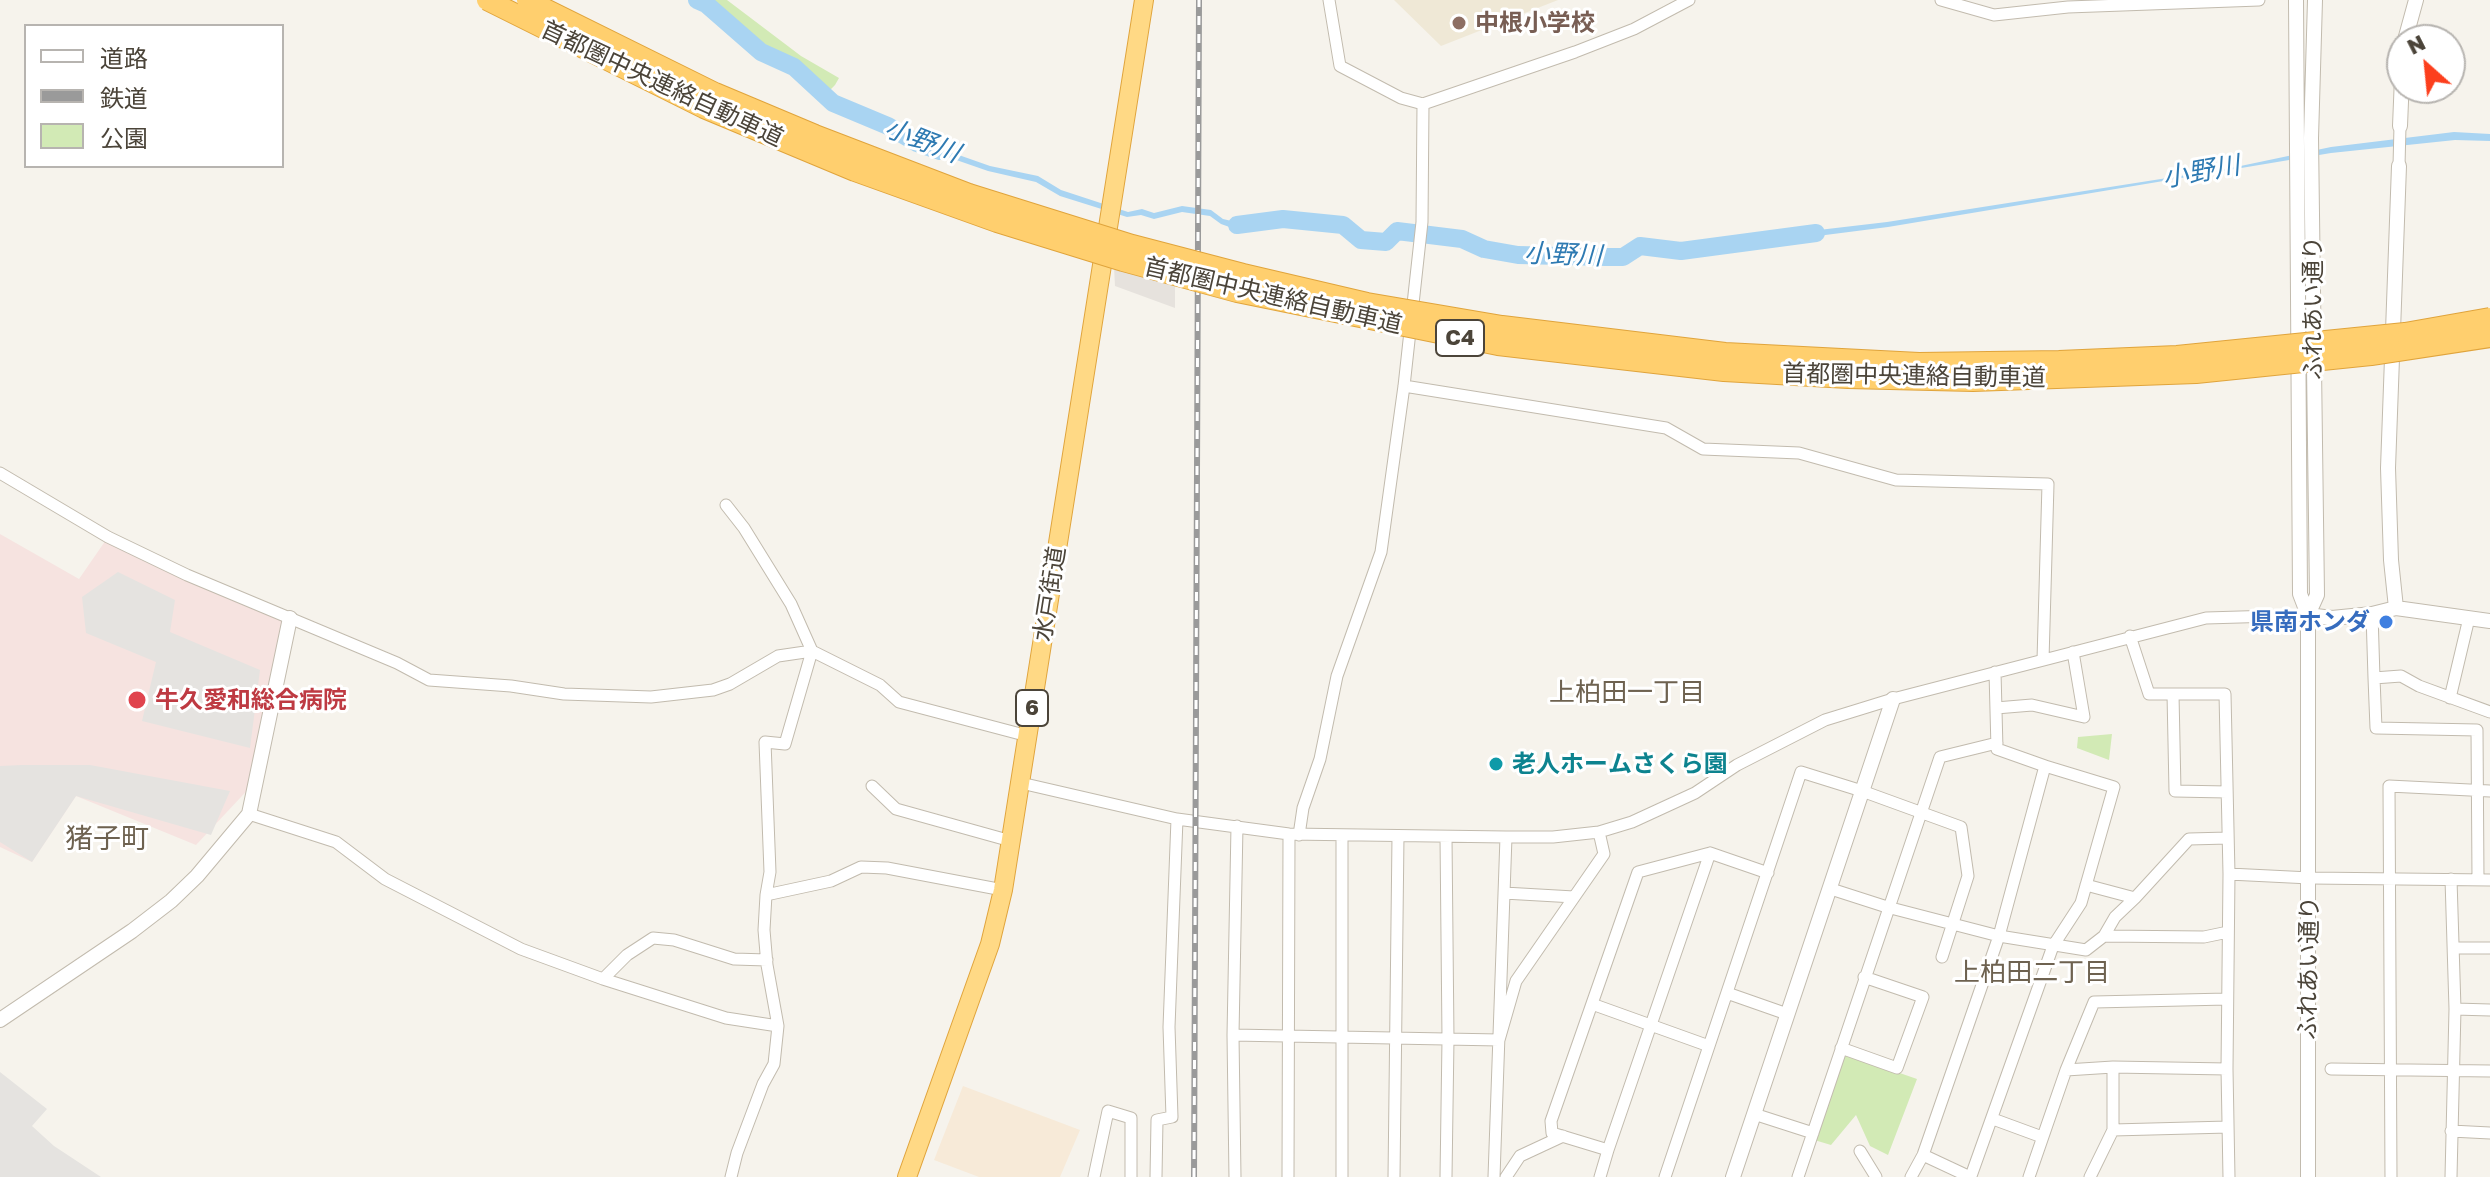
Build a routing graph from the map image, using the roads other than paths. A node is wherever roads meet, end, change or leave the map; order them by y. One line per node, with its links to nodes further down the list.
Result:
1 (487, 0): 19 (highway, 首都圏中央連絡自動車道 / C4, bridge)
2 (527, 0): 18 (highway, 首都圏中央連絡自動車道 / C4, bridge)
3 (1144, 0): 40 (highway, 水戸街道 / 6)
4 (1329, 0): 13 (street)
5 (1689, 0): 13 (street)
6 (1941, 0): 7 (street)
7 (2245, 0): 8 (street)
8 (2259, 0)
9 (2296, 0): 16 (street, ふれあい通り)
10 (2315, 0): 16 (street, ふれあい通り)
11 (2416, 0): 12 (street)
12 (2409, 24)
13 (1423, 104): 20 (street)
14 (2401, 104): 15 (street)
15 (2400, 126): 17 (street)
16 (2304, 139): 25 (street, ふれあい通り)
17 (2399, 166): 23 (street)
18 (2490, 318)
19 (2490, 337)
20 (1404, 386): 32 (street); 53 (street)
21 (0, 473): 26 (street)
22 (726, 505): 30 (street)
23 (2396, 608): 24 (street); 27 (street)
24 (2372, 614): 25 (street); 34 (street)
25 (2308, 615): 29 (street); 63 (street, ふれあい通り)
26 (290, 618): 30 (street); 49 (street)
27 (2469, 618): 28 (street); 36 (street)
28 (2490, 621)
29 (2130, 636): 31 (street); 35 (street)
30 (812, 651): 40 (street); 71 (street)
31 (2073, 652): 32 (street); 38 (street)
32 (2043, 660): 33 (street)
33 (1995, 672): 37 (street); 38 (street)
34 (2374, 678): 36 (street); 46 (street)
35 (2173, 694): 47 (street); 47 (street)
36 (2450, 698): 39 (street)
37 (1893, 699): 45 (street); 52 (street)
38 (1996, 708): 41 (street)
39 (2490, 712)
40 (1028, 736): 43 (highway, 水戸街道 / 6)
41 (1997, 743): 42 (street); 48 (street)
42 (2045, 766): 67 (street); 77 (street)
43 (1021, 783): 50 (street); 59 (highway, 水戸街道 / 6)
44 (872, 786): 59 (street)
45 (1862, 791): 48 (street); 61 (street); 68 (street)
46 (2484, 791): 65 (street); 66 (street)
47 (2227, 792): 58 (street)
48 (1920, 812): 74 (street); 75 (street)
49 (249, 814): 85 (street); 92 (street)
50 (1177, 819): 51 (street); 127 (street)
51 (1237, 826): 53 (street); 95 (street)
52 (1599, 832): 57 (street); 72 (street)
53 (1294, 834): 54 (street); 96 (street)
54 (1342, 836): 55 (street); 97 (street)
55 (1398, 836): 56 (street); 98 (street)
56 (1446, 837): 57 (street); 99 (street)
57 (1506, 837): 70 (street)
58 (2228, 838): 62 (street); 73 (street)
59 (1011, 841): 69 (highway, 水戸街道 / 6)
60 (1710, 853): 61 (street); 88 (street); 93 (street)
61 (1768, 873): 86 (street)
62 (2229, 874): 63 (street); 76 (street)
63 (2310, 878): 65 (street); 144 (street, ふれあい通り)
64 (2451, 879): 65 (street); 66 (street); 80 (street)
65 (2390, 880): 107 (street)
66 (2484, 880)
67 (2086, 885): 73 (street); 79 (street)
68 (1831, 889): 74 (street); 91 (street)
69 (1003, 890): 71 (street); 124 (highway, 水戸街道 / 6)
70 (1504, 893): 72 (street); 100 (street)
71 (766, 895): 83 (street)
72 (1574, 897): 100 (street)
73 (2135, 898): 78 (street)
74 (1887, 907): 75 (street); 84 (street)
75 (1953, 924): 77 (street); 82 (street)
76 (2228, 932): 78 (street); 87 (street)
77 (1999, 936): 79 (street); 121 (street)
78 (2104, 936): 79 (street)
79 (2053, 946): 111 (street)
80 (2454, 948): 81 (street); 89 (street)
81 (2490, 948)
82 (1942, 957)
83 (767, 960): 85 (street); 94 (street)
84 (1864, 977): 102 (street); 102 (street)
85 (603, 979): 94 (street)
86 (1727, 993): 91 (street); 101 (street)
87 (2227, 999): 104 (street); 106 (street)
88 (1592, 1004): 93 (street); 117 (street)
89 (2455, 1009): 90 (street); 108 (street)
90 (2490, 1010)
91 (1787, 1014): 110 (street)
92 (0, 1020)
93 (1650, 1024): 101 (street); 119 (street)
94 (778, 1026): 123 (street)
95 (1233, 1035): 96 (street); 128 (street)
96 (1289, 1036): 97 (street); 129 (street)
97 (1342, 1037): 98 (street); 130 (street)
98 (1396, 1038): 99 (street); 131 (street)
99 (1448, 1039): 100 (street); 132 (street)
100 (1499, 1040): 133 (street)
101 (1709, 1046): 136 (street)
102 (1841, 1048): 115 (street)
103 (2113, 1067): 104 (street); 106 (street); 113 (street)
104 (2227, 1069): 112 (street)
105 (2331, 1069): 107 (street)
106 (2066, 1070): 118 (street)
107 (2390, 1070): 108 (street); 145 (street)
108 (2454, 1071): 109 (street); 114 (street)
109 (2490, 1071)
110 (1754, 1114): 115 (street); 137 (street)
111 (1993, 1119): 118 (street); 122 (street)
112 (2228, 1127): 113 (street); 143 (street)
113 (2113, 1130): 142 (street)
114 (2451, 1131): 116 (street); 146 (street)
115 (1813, 1133): 138 (street)
116 (2490, 1133)
117 (1563, 1136): 119 (street); 134 (street)
118 (2042, 1137): 141 (street)
119 (1608, 1150): 135 (street)
120 (1860, 1151): 139 (street)
121 (1923, 1155): 122 (street); 140 (street)
122 (1971, 1176)
123 (731, 1177)
124 (907, 1177)
125 (1094, 1177): 126 (street)
126 (1131, 1177)
127 (1156, 1177)
128 (1235, 1177)
129 (1288, 1177)
130 (1342, 1177)
131 (1394, 1177)
132 (1446, 1177)
133 (1494, 1177)
134 (1506, 1177)
135 (1600, 1177)
136 (1665, 1177)
137 (1733, 1177)
138 (1798, 1177)
139 (1876, 1177)
140 (1911, 1177)
141 (2029, 1177)
142 (2090, 1177)
143 (2229, 1177)
144 (2308, 1177)
145 (2391, 1177)
146 (2451, 1177)

